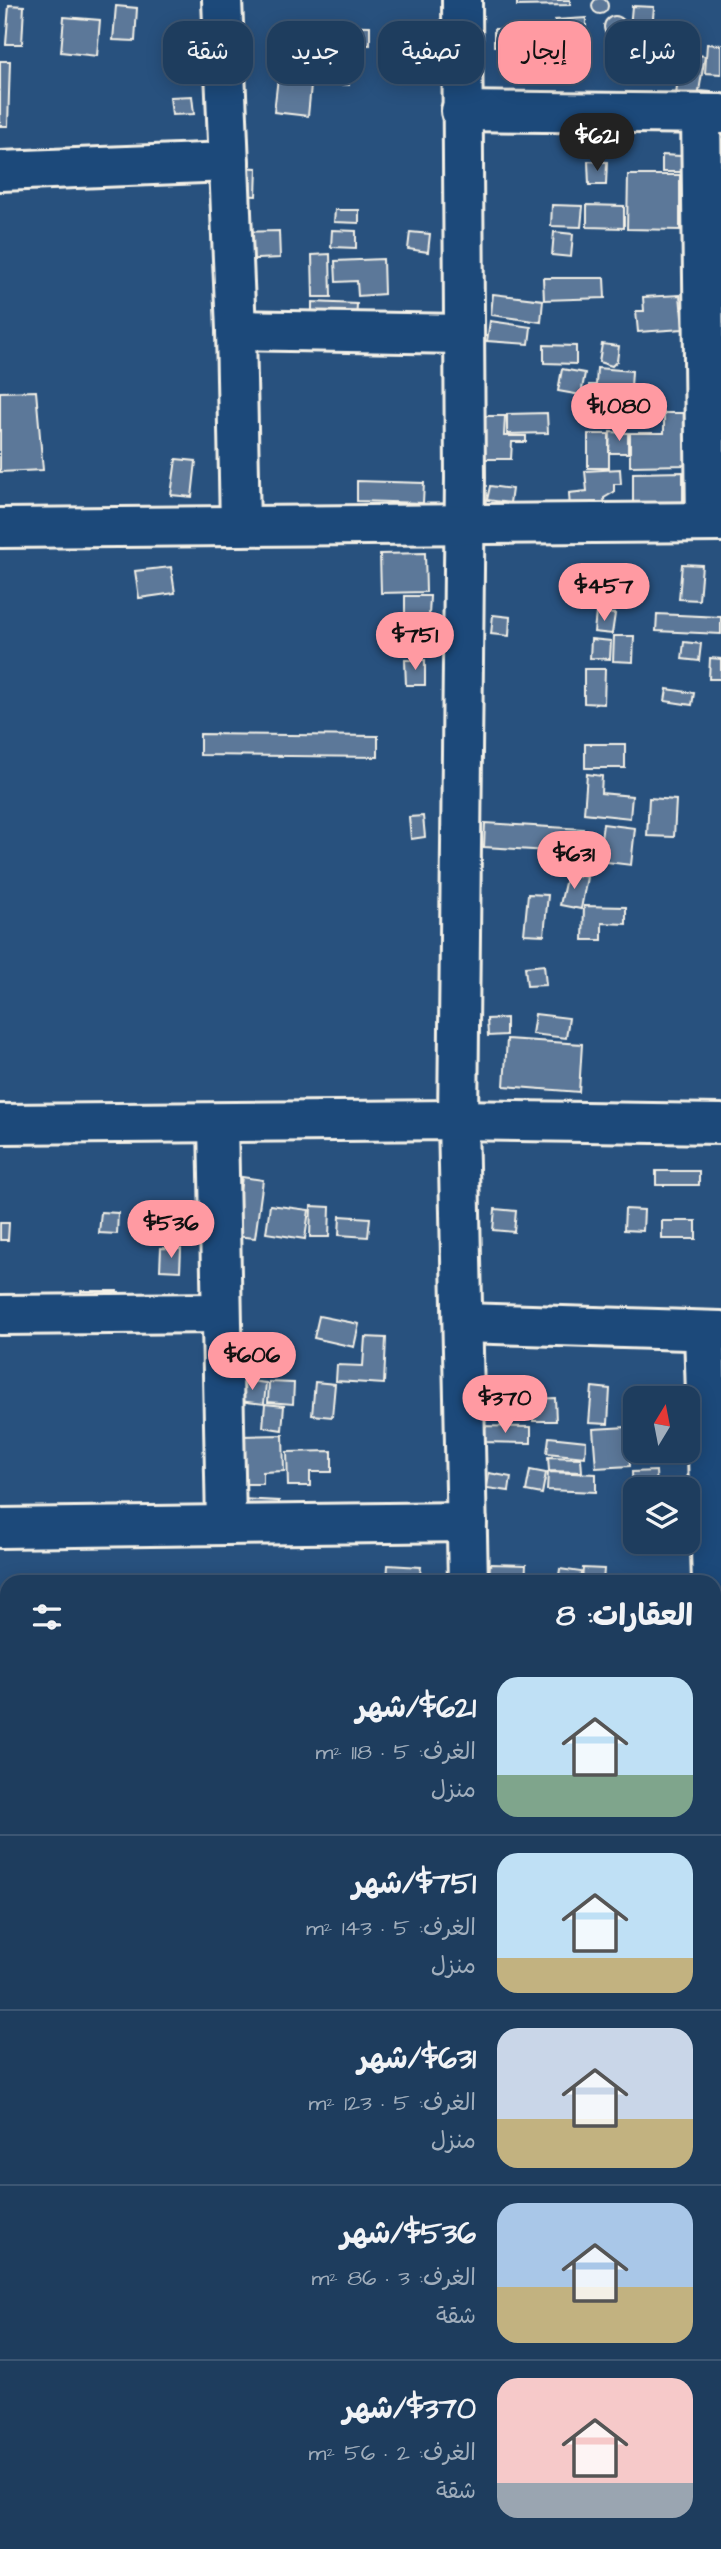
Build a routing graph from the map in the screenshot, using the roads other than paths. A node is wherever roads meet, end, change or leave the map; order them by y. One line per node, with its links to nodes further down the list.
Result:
1 (222, 0): 5 (street)
2 (462, 0): 3 (street)
3 (461, 111): 4 (street); 9 (street)
4 (711, 115): 7 (street)
5 (229, 162): 6 (street); 8 (street)
6 (0, 171)
7 (712, 327): 10 (street)
8 (236, 330): 9 (street); 12 (street)
9 (463, 334): 11 (street)
10 (714, 522): 11 (street)
11 (465, 523): 12 (street); 14 (street)
12 (240, 526): 13 (street)
13 (0, 528)
14 (458, 1120): 16 (street); 17 (street); 20 (street)
15 (0, 1124): 16 (street)
16 (218, 1124): 18 (street)
17 (721, 1124)
18 (221, 1313): 19 (street); 23 (street)
19 (0, 1315)
20 (464, 1324): 21 (street); 22 (street)
21 (713, 1331): 24 (street)
22 (467, 1522): 23 (street); 26 (street)
23 (226, 1524): 25 (street)
24 (715, 1525): 27 (street)
25 (0, 1528)
26 (468, 1575)
27 (712, 1575)

